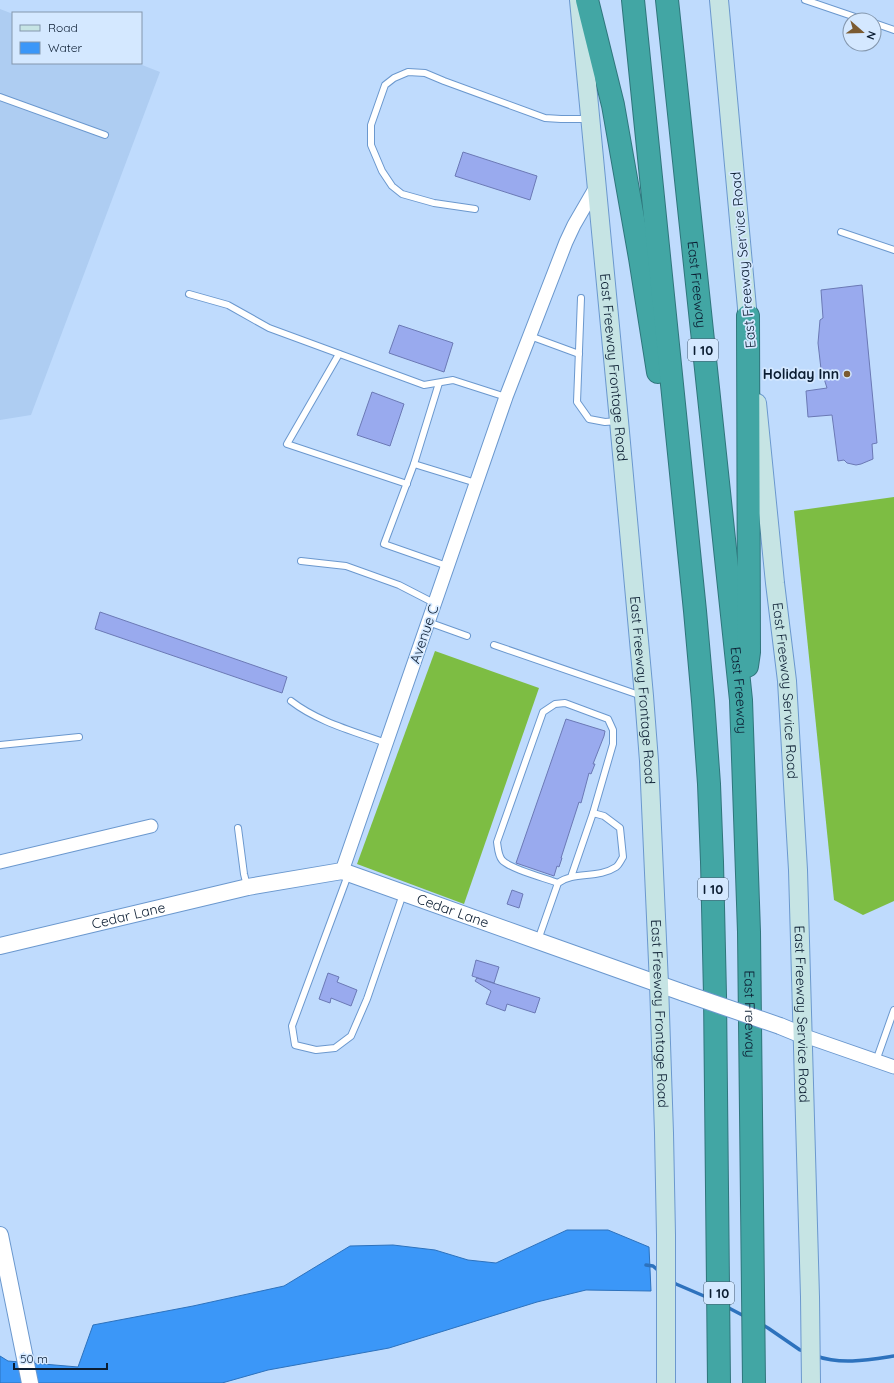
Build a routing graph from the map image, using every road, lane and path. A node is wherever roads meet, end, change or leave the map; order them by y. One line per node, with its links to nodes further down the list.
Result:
1 (579, 0): 11 (main road, East Freeway Frontage Road)
2 (587, 0): 29 (highway)
3 (633, 0): 29 (highway, I 10)
4 (667, 0): 37 (highway, East Freeway / I 10)
5 (719, 0): 19 (main road, East Freeway Service Road)
6 (805, 0): 7 (lane)
7 (842, 13)
8 (882, 26): 9 (lane)
9 (894, 30)
10 (0, 97): 12 (lane)
11 (590, 119): 13 (main road, East Freeway Frontage Road); 14 (lane)
12 (105, 135)
13 (596, 187): 20 (street, Avenue C); 25 (main road, East Freeway Frontage Road)
14 (475, 209)
15 (841, 232): 16 (lane)
16 (894, 250)
17 (189, 294): 21 (lane)
18 (580, 298): 22 (lane)
19 (748, 316): 37 (highway); 55 (main road, East Freeway Service Road)
20 (529, 336): 22 (lane); 24 (street, Avenue C)
21 (339, 354): 23 (lane); 28 (lane)
22 (579, 354): 25 (lane)
23 (439, 383): 24 (lane); 26 (lane)
24 (506, 397): 27 (street, Avenue C)
25 (619, 421): 36 (main road, East Freeway Frontage Road)
26 (414, 464): 27 (lane); 28 (lane)
27 (476, 483): 31 (street, Avenue C)
28 (406, 484): 31 (lane)
29 (686, 523): 61 (highway, I 10)
30 (301, 561): 32 (lane)
31 (448, 566): 32 (street, Avenue C)
32 (434, 603): 33 (street, Avenue C)
33 (428, 622): 34 (lane); 40 (street, Avenue C)
34 (467, 636)
35 (494, 645): 36 (lane)
36 (644, 696): 53 (main road, East Freeway Frontage Road)
37 (741, 700): 62 (highway, East Freeway / I 10)
38 (291, 701): 40 (lane)
39 (79, 737): 41 (lane)
40 (386, 743): 46 (street, Avenue C)
41 (0, 745)
42 (593, 813): 47 (lane); 47 (lane); 48 (lane)
43 (151, 826): 45 (street)
44 (238, 828): 49 (lane)
45 (0, 862)
46 (346, 872): 49 (street, Cedar Lane); 50 (street, Cedar Lane); 50 (lane)
47 (571, 877): 48 (lane)
48 (558, 883): 51 (lane)
49 (248, 887): 52 (street, Cedar Lane)
50 (404, 893): 51 (street, Cedar Lane)
51 (538, 941): 53 (street, Cedar Lane)
52 (0, 946)
53 (659, 984): 55 (street, Cedar Lane, bridge); 60 (main road, East Freeway Frontage Road)
54 (894, 1010): 56 (lane)
55 (802, 1035): 56 (street, Cedar Lane); 63 (main road, East Freeway Service Road)
56 (876, 1060): 57 (street, Cedar Lane)
57 (894, 1066)
58 (0, 1234): 59 (street)
59 (30, 1383)
60 (666, 1383)
61 (719, 1383)
62 (754, 1383)
63 (811, 1383)

